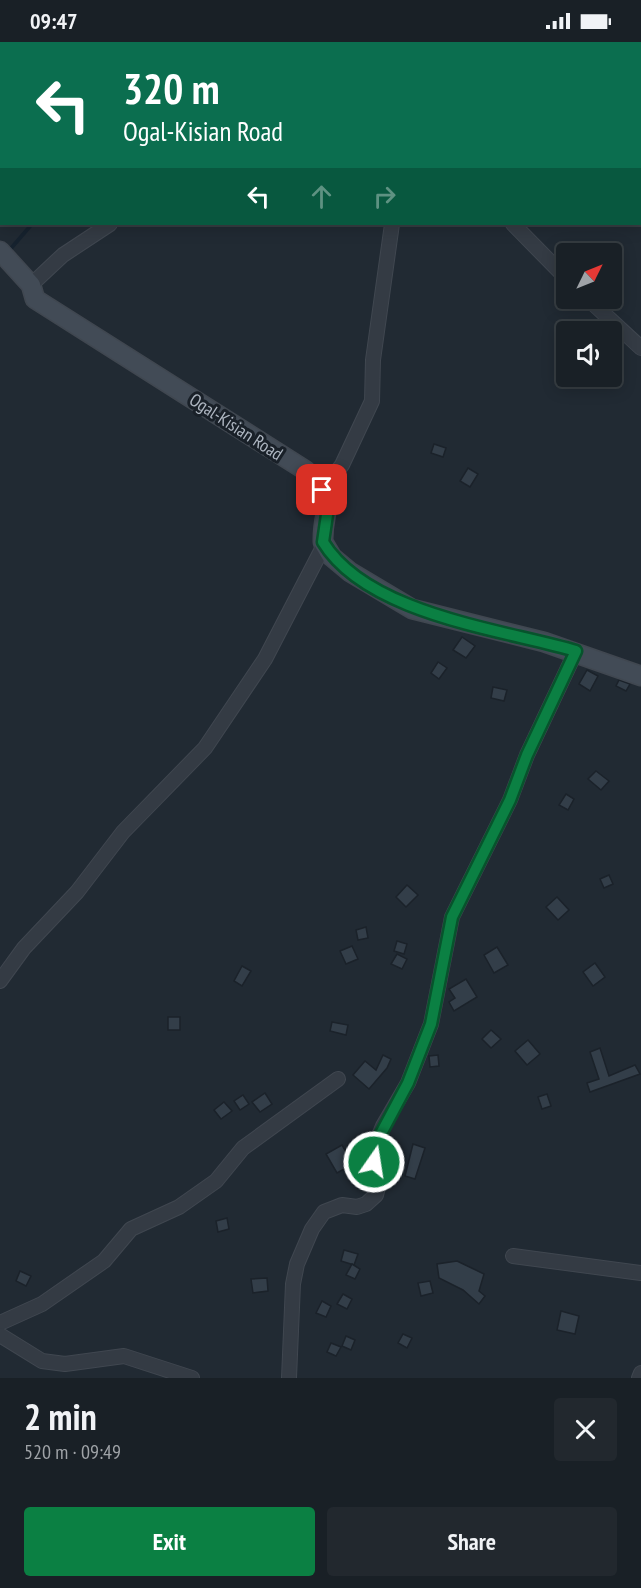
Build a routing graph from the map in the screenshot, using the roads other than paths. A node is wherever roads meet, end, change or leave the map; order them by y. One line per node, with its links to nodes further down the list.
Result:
1 (108, 225): 6 (street)
2 (392, 225): 9 (street)
3 (514, 225): 5 (street)
4 (5, 256): 6 (main road, Ogal-Kisian Road)
5 (556, 268)
6 (31, 285): 9 (main road, Ogal-Kisian Road)
7 (599, 309): 8 (street)
8 (641, 348)
9 (322, 490): 10 (main road)
10 (323, 542): 11 (main road); 13 (street)
11 (576, 651): 12 (main road); 21 (street)
12 (641, 676)
13 (0, 981)
14 (338, 1079): 17 (street)
15 (513, 1256): 16 (street)
16 (641, 1273)
17 (0, 1323)
18 (0, 1335): 20 (street)
19 (641, 1373): 22 (street)
20 (192, 1378)
21 (289, 1378)
22 (639, 1378)

